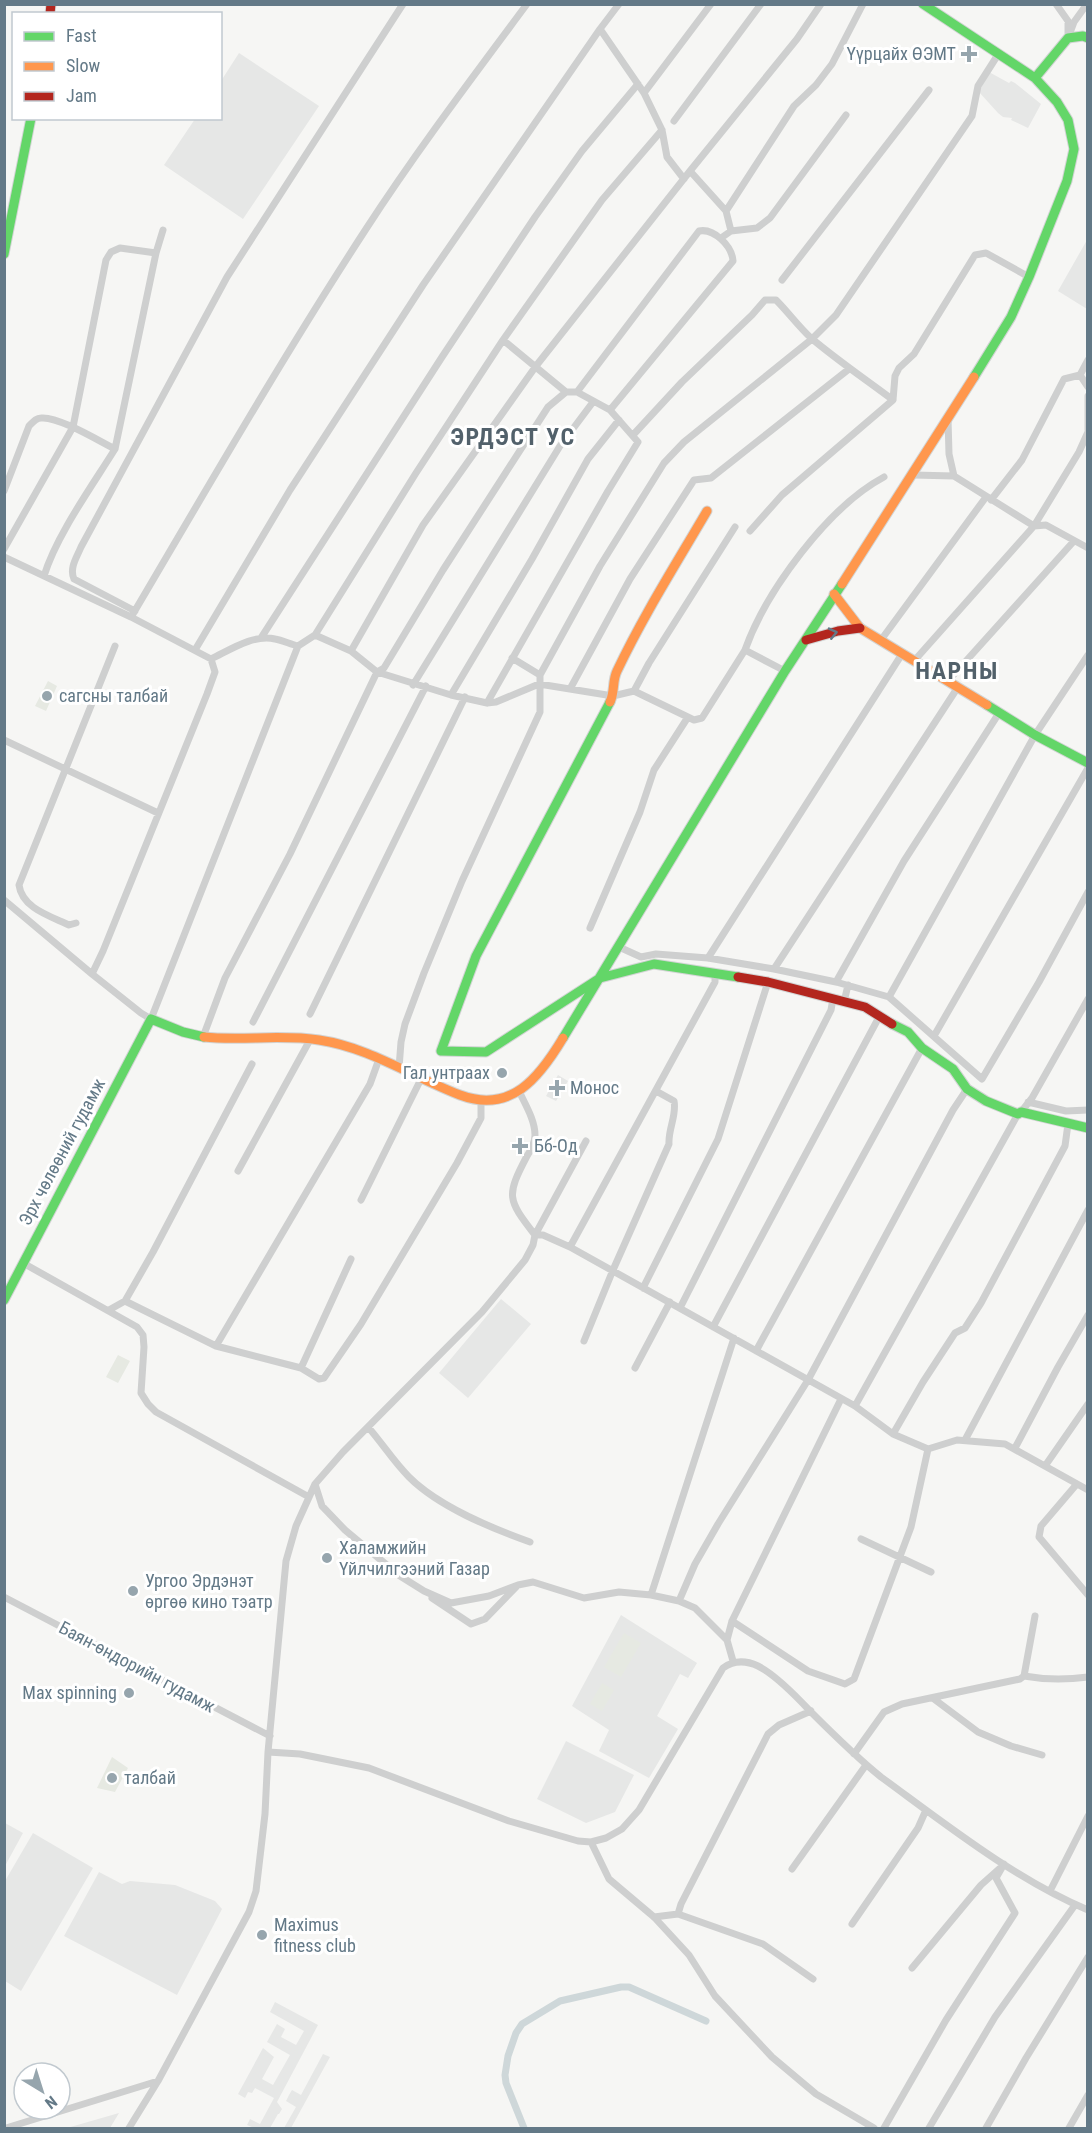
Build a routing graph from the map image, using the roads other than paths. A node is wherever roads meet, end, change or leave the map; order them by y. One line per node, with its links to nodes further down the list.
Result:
1 (403, 4): 67 (street)
2 (527, 4): 67 (street)
3 (619, 4): 11 (street)
4 (711, 4): 18 (street)
5 (761, 4): 21 (street)
6 (821, 4): 23 (street)
7 (863, 4): 25 (street)
8 (923, 4): 14 (main road)
9 (1056, 4): 12 (street)
10 (1087, 4): 12 (street)
11 (600, 29): 16 (street); 75 (street)
12 (1068, 38): 13 (main road); 15 (main road)
13 (1088, 38)
14 (999, 53): 15 (main road); 33 (street)
15 (1035, 78): 31 (main road)
16 (638, 84): 18 (street); 70 (street)
17 (929, 90): 32 (street)
18 (644, 93): 22 (street)
19 (846, 115): 27 (street)
20 (31, 120): 30 (main road)
21 (674, 121)
22 (662, 130): 24 (street); 34 (street)
23 (690, 171): 24 (street); 25 (street)
24 (684, 178): 36 (street)
25 (726, 211): 27 (street)
26 (163, 230): 29 (street)
27 (731, 231): 28 (street)
28 (721, 238): 41 (street); 45 (street)
29 (156, 253): 48 (street); 51 (street)
30 (4, 254)
31 (1029, 277): 43 (street); 46 (main road)
32 (782, 280)
33 (812, 339): 37 (street); 50 (street); 85 (street)
34 (503, 340): 36 (street); 69 (street)
35 (1088, 360): 38 (street)
36 (536, 366): 40 (street); 77 (street)
37 (849, 369): 43 (street); 91 (street)
38 (1080, 375): 39 (street); 56 (street)
39 (1088, 387)
40 (566, 392): 41 (street); 84 (street)
41 (577, 392): 44 (street)
42 (1088, 396): 49 (street)
43 (893, 400): 60 (street)
44 (593, 402): 45 (street); 88 (street)
45 (610, 410): 47 (street)
46 (948, 419): 52 (main road); 53 (street)
47 (619, 420): 50 (street); 93 (street)
48 (73, 427): 51 (street); 55 (street); 63 (street)
49 (1088, 431): 58 (street)
50 (633, 435): 80 (street)
51 (115, 449): 65 (street)
52 (913, 475): 53 (street); 66 (main road)
53 (954, 476): 56 (street)
54 (884, 477): 76 (street)
55 (4, 491)
56 (988, 498): 58 (street); 72 (street)
57 (707, 511): 94 (main road)
58 (1034, 526): 61 (street); 82 (street)
59 (735, 527): 92 (street)
60 (750, 531)
61 (1074, 541): 62 (street); 86 (street)
62 (1088, 548)
63 (4, 549)
64 (4, 557): 65 (street)
65 (44, 576): 67 (street)
66 (834, 594): 68 (main road); 71 (main road)
67 (133, 614): 75 (street)
68 (860, 628): 71 (main road, one-way to 68); 72 (main road)
69 (315, 635): 74 (street); 77 (street)
70 (261, 638): 74 (street); 81 (street)
71 (806, 639): 83 (main road)
72 (881, 640): 78 (main road)
73 (115, 646): 103 (street)
74 (298, 646): 124 (street)
75 (195, 650): 81 (street)
76 (745, 650): 83 (street); 98 (street)
77 (351, 651): 84 (street)
78 (902, 654): 82 (main road); 110 (street)
79 (1088, 655): 99 (street)
80 (512, 658): 85 (street); 96 (street)
81 (211, 659): 104 (street)
82 (914, 661): 86 (main road)
83 (785, 671): 109 (main road)
84 (376, 672): 88 (street); 127 (street)
85 (540, 675): 87 (street)
86 (948, 681): 90 (main road)
87 (539, 684): 91 (street); 96 (street); 132 (street)
88 (413, 685): 89 (street)
89 (426, 686): 93 (street); 125 (street)
90 (958, 687): 97 (main road); 111 (street)
91 (570, 689): 94 (street)
92 (634, 690): 94 (street); 98 (street)
93 (452, 695): 95 (street)
94 (613, 696): 114 (main road)
95 (465, 698): 96 (street); 122 (street)
96 (487, 703)
97 (999, 713): 99 (main road); 116 (street)
98 (688, 717): 108 (street)
99 (1035, 735): 101 (main road); 118 (street)
100 (4, 740): 103 (street)
101 (1088, 763)
102 (1088, 768): 126 (street)
103 (65, 769): 104 (street); 107 (street)
104 (158, 813): 113 (street)
105 (1088, 892): 126 (street)
106 (4, 900): 113 (street)
107 (76, 923)
108 (590, 928)
109 (619, 947): 110 (street); 114 (main road)
110 (708, 958): 111 (street)
111 (774, 969): 116 (street)
112 (715, 973): 114 (main road); 115 (main road); 136 (street)
113 (92, 974): 124 (street)
114 (600, 978): 135 (main road)
115 (768, 982): 119 (main road); 153 (street)
116 (836, 982): 117 (street)
117 (848, 985): 118 (street); 121 (street)
118 (889, 997): 126 (street)
119 (833, 999): 121 (main road); 157 (street)
120 (1088, 999): 138 (street)
121 (844, 1002): 123 (main road)
122 (310, 1014)
123 (879, 1017): 129 (main road); 160 (street)
124 (151, 1018): 127 (main road); 151 (main road, Эрх чөлөөний гудамж)
125 (253, 1022)
126 (934, 1036)
127 (203, 1037): 128 (main road)
128 (311, 1038): 130 (main road); 145 (street)
129 (922, 1048): 134 (main road); 164 (street)
130 (379, 1059): 132 (main road); 163 (street)
131 (252, 1064): 155 (street)
132 (399, 1068): 133 (main road)
133 (421, 1078): 137 (main road); 146 (street)
134 (967, 1089): 141 (main road); 167 (street)
135 (519, 1091): 137 (main road); 148 (street)
136 (656, 1091): 149 (street); 152 (street)
137 (481, 1100): 165 (street)
138 (1028, 1102): 140 (street); 141 (street)
139 (1088, 1102): 140 (street)
140 (1085, 1110)
141 (1019, 1113): 142 (main road); 170 (street)
142 (1068, 1124): 143 (main road); 172 (street)
143 (1088, 1128)
144 (586, 1141): 148 (street)
145 (238, 1171)
146 (361, 1200)
147 (1088, 1210): 173 (street)
148 (535, 1235): 149 (street); 171 (street)
149 (570, 1246): 152 (street)
150 (351, 1259): 165 (street)
151 (22, 1263): 154 (main road, Эрх чөлөөний гудамж); 158 (street)
152 (613, 1270): 153 (street); 162 (street)
153 (644, 1288): 156 (street)
154 (4, 1300)
155 (125, 1301): 158 (street); 163 (street)
156 (670, 1302): 157 (street); 166 (street)
157 (680, 1308): 160 (street)
158 (109, 1310): 180 (street)
159 (1088, 1316): 174 (street)
160 (713, 1327): 161 (street)
161 (734, 1338): 164 (street); 187 (street)
162 (584, 1341)
163 (216, 1346): 165 (street)
164 (756, 1351): 167 (street)
165 (300, 1368)
166 (635, 1368)
167 (808, 1380): 168 (street); 190 (street)
168 (841, 1399): 170 (street); 192 (street)
169 (1087, 1402): 176 (street)
170 (855, 1406): 172 (street)
171 (368, 1427): 177 (street); 182 (street)
172 (893, 1434): 175 (street)
173 (965, 1440): 174 (street); 175 (street)
174 (1015, 1448): 176 (street)
175 (928, 1449): 183 (street)
176 (1044, 1466): 178 (street)
177 (315, 1484): 180 (street); 186 (street)
178 (1076, 1485): 179 (street); 188 (street)
179 (1088, 1490)
180 (309, 1497): 199 (street)
181 (861, 1539): 183 (street)
182 (530, 1542)
183 (900, 1558): 184 (street); 192 (street)
184 (931, 1572)
185 (518, 1585): 186 (street); 186 (street); 187 (street)
186 (424, 1591)
187 (651, 1595): 190 (street)
188 (1088, 1595)
189 (4, 1597): 199 (street, Баян-өндорийн гудамж)
190 (679, 1601): 193 (street)
191 (1035, 1616): 195 (street)
192 (732, 1621): 193 (street)
193 (727, 1640): 194 (street)
194 (733, 1661): 198 (street); 206 (street)
195 (1024, 1676): 196 (street); 197 (street)
196 (1088, 1677)
197 (934, 1698): 201 (street); 202 (street)
198 (811, 1712): 201 (street); 212 (street)
199 (270, 1737): 200 (street)
200 (268, 1752): 206 (street); 218 (street)
201 (854, 1754): 203 (street)
202 (1041, 1755)
203 (866, 1765): 204 (street); 208 (street)
204 (926, 1810): 207 (street); 214 (street)
205 (1088, 1816): 209 (street)
206 (591, 1842): 213 (street)
207 (1004, 1864): 209 (street); 216 (street); 223 (street)
208 (792, 1869)
209 (1050, 1891): 210 (street)
210 (1075, 1905): 211 (street); 224 (street)
211 (1088, 1910)
212 (678, 1914): 213 (street); 217 (street)
213 (654, 1917): 222 (street)
214 (852, 1924)
215 (1088, 1957): 225 (street)
216 (912, 1968)
217 (813, 1978)
218 (158, 2081): 220 (street); 221 (street)
219 (1088, 2095): 226 (street)
220 (6, 2128)
221 (129, 2128)
222 (874, 2128)
223 (884, 2128)
224 (929, 2128)
225 (986, 2128)
226 (1069, 2128)

